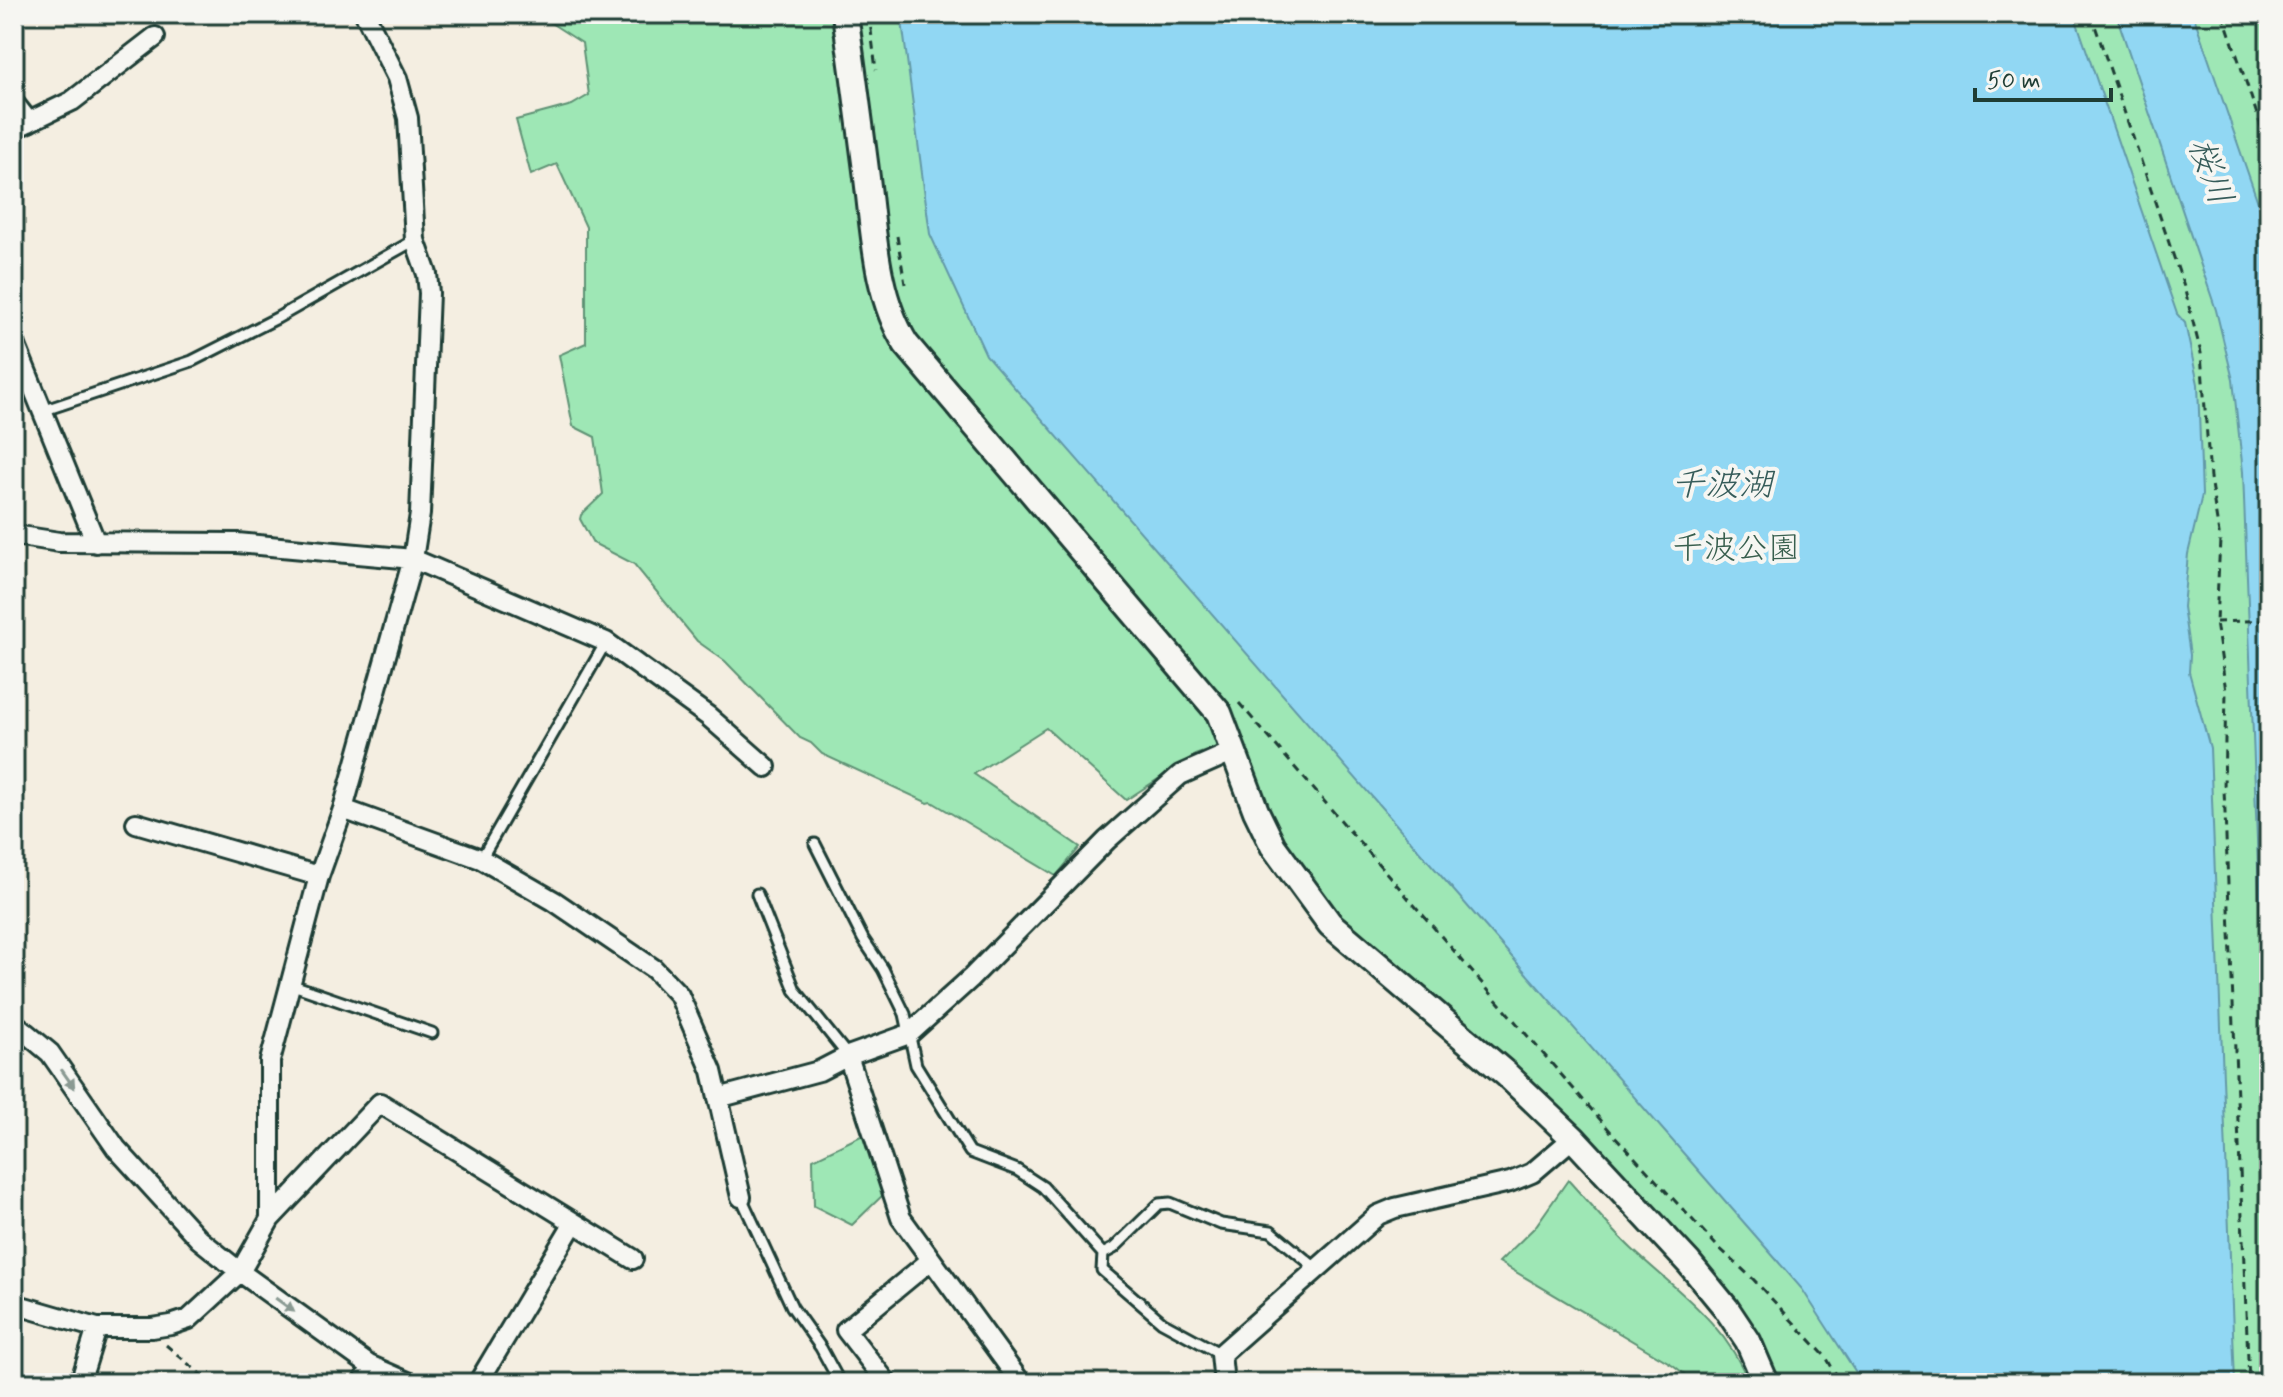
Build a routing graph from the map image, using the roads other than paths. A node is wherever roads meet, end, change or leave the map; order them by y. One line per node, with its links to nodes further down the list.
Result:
1 (365, 14): 6 (street)
2 (845, 14): 13 (street)
3 (155, 37): 5 (street)
4 (14, 103): 5 (street)
5 (21, 125)
6 (415, 240): 8 (lane); 11 (street)
7 (14, 341): 8 (street)
8 (42, 411): 10 (street)
9 (14, 535): 10 (street)
10 (96, 543): 11 (street)
11 (413, 559): 12 (street); 15 (street)
12 (606, 642): 14 (street); 18 (lane)
13 (1234, 751): 24 (street); 27 (street)
14 (766, 767)
15 (343, 809): 18 (street); 19 (street)
16 (136, 823): 19 (street)
17 (815, 844): 24 (lane)
18 (481, 859): 26 (street)
19 (319, 876): 21 (street)
20 (757, 894): 25 (lane)
21 (290, 984): 23 (lane); 29 (street)
22 (14, 1023): 35 (street, one-way to 35)
23 (432, 1033)
24 (909, 1034): 25 (street); 31 (lane)
25 (848, 1056): 26 (street); 33 (street)
26 (718, 1098): 28 (street)
27 (1573, 1138): 34 (street); 48 (street)
28 (741, 1197): 44 (lane)
29 (270, 1219): 30 (street); 35 (street)
30 (573, 1224): 32 (street); 43 (street)
31 (1103, 1254): 34 (lane); 38 (lane)
32 (633, 1259)
33 (931, 1260): 45 (street); 46 (street)
34 (1318, 1270): 38 (street)
35 (240, 1272): 37 (street); 39 (street, one-way to 39)
36 (14, 1304): 37 (street)
37 (97, 1328): 40 (street)
38 (1221, 1354): 47 (street)
39 (369, 1365): 41 (lane); 42 (street)
40 (80, 1383)
41 (356, 1383)
42 (410, 1383)
43 (478, 1383)
44 (840, 1383)
45 (887, 1383)
46 (1021, 1383)
47 (1224, 1383)
48 (1766, 1383)

